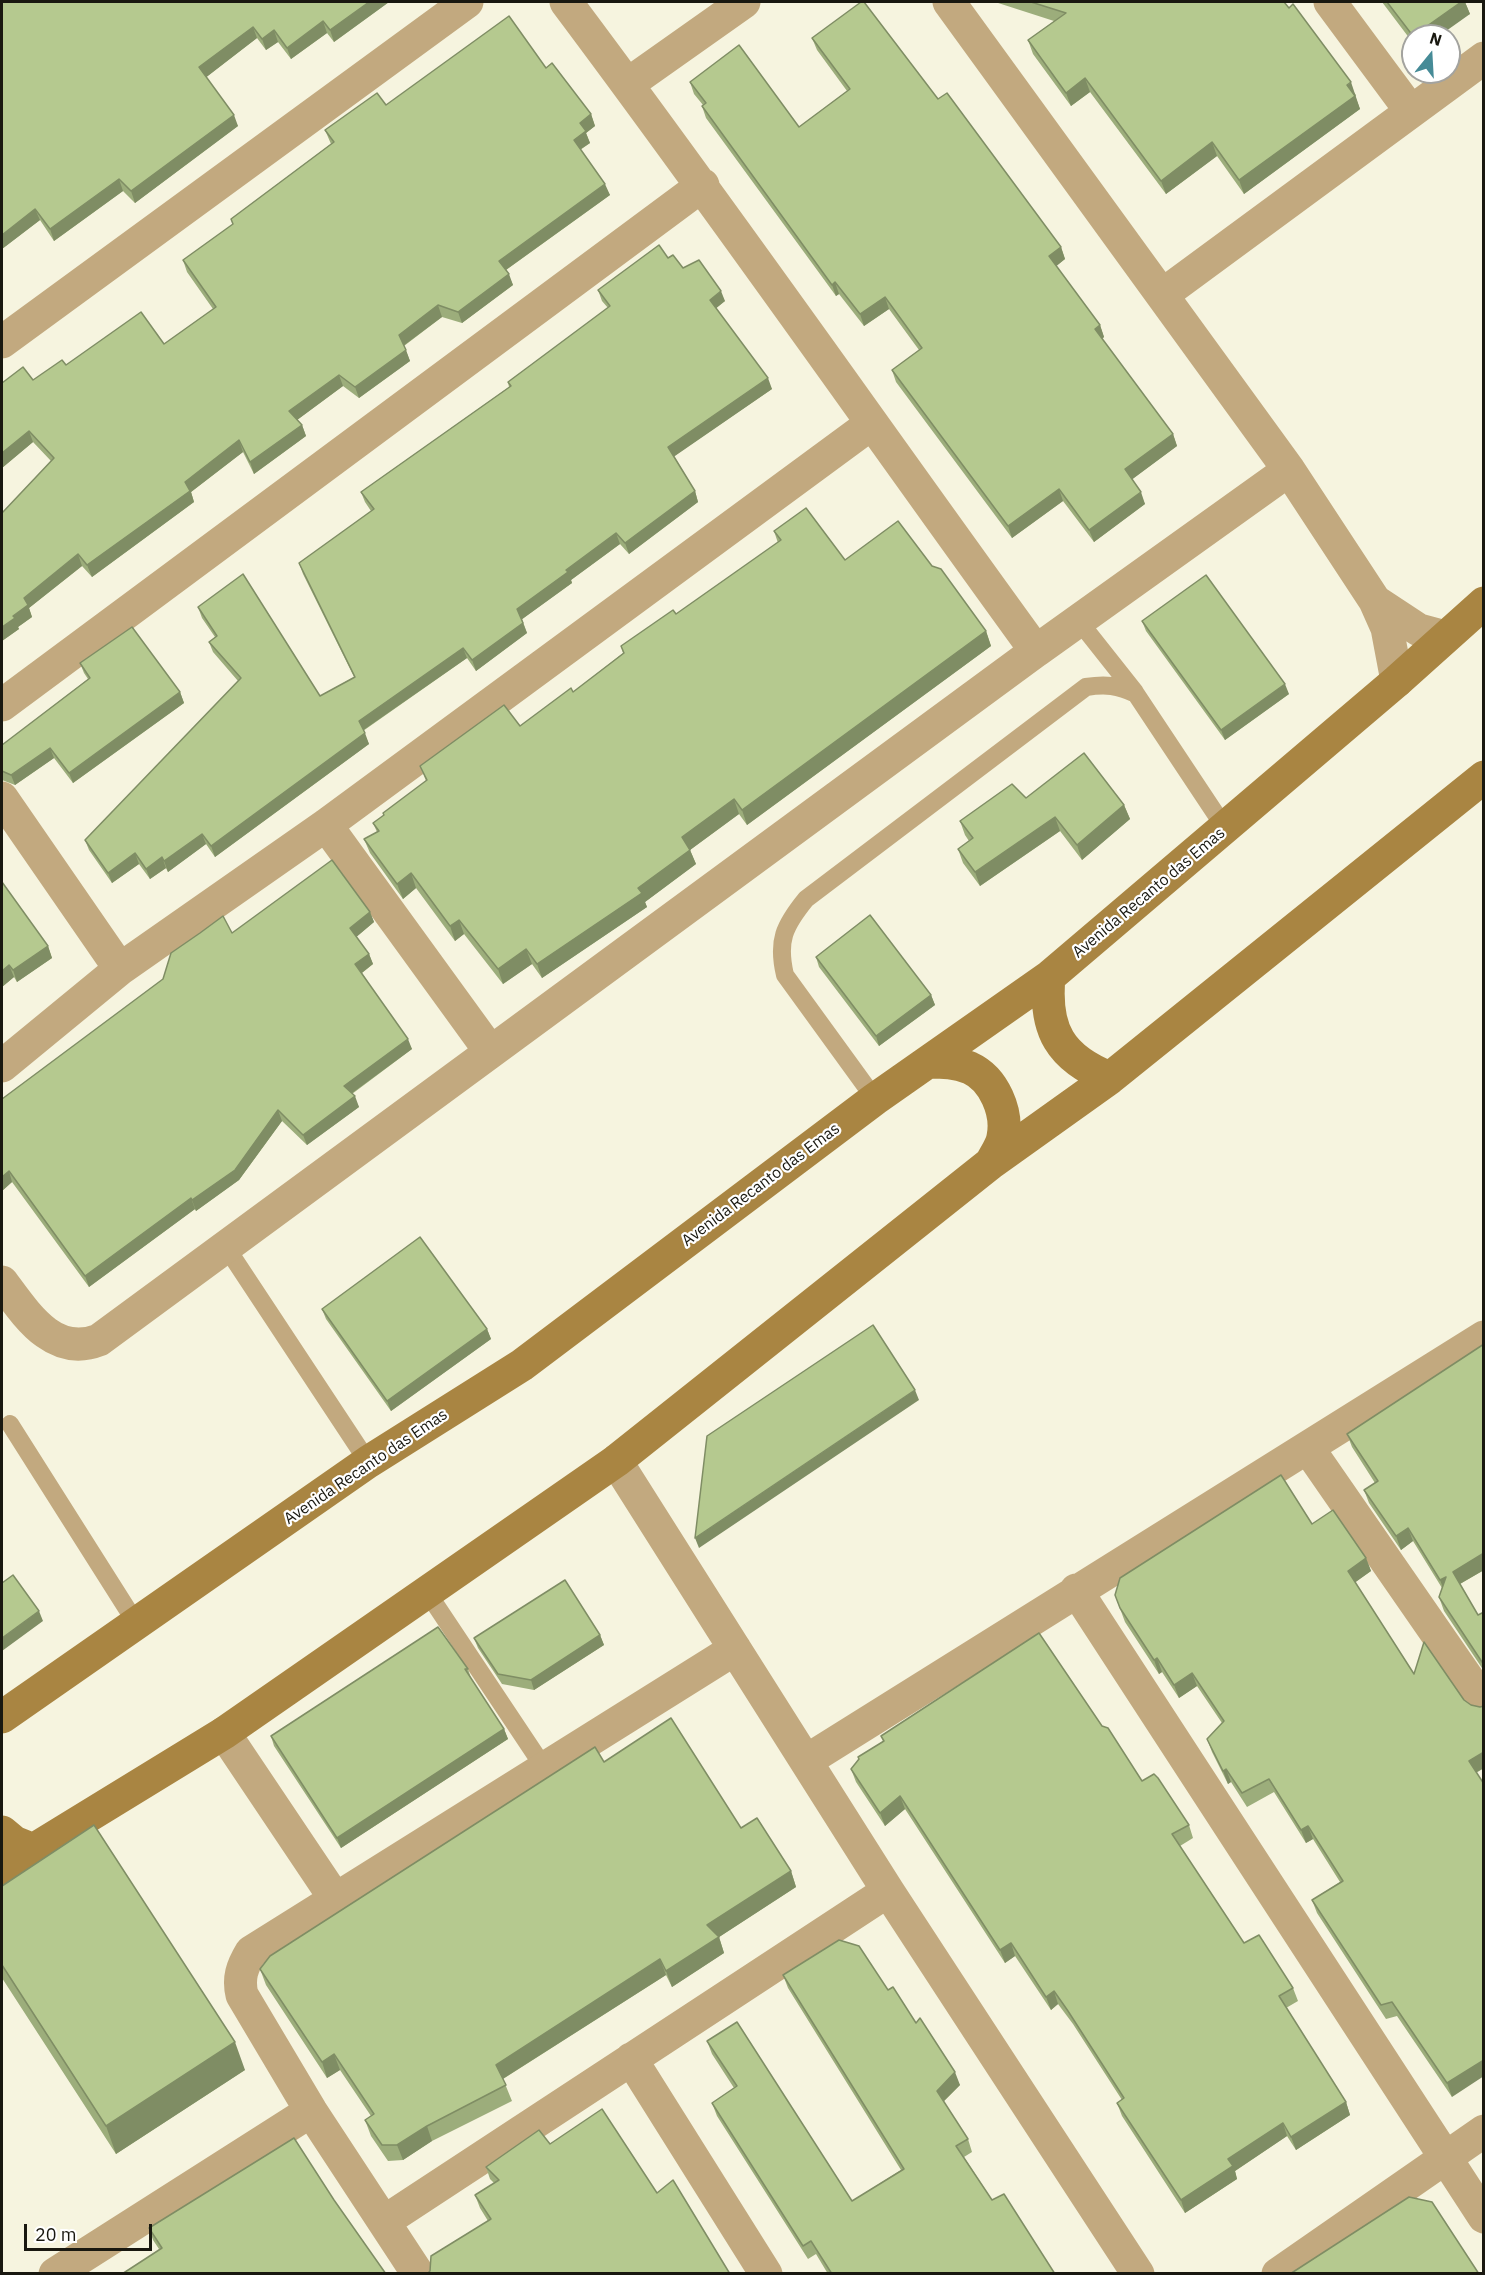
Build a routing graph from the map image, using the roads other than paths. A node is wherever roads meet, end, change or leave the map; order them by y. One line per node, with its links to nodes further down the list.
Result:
1 (467, 2): 11 (street)
2 (566, 2): 7 (street)
3 (744, 2): 7 (street)
4 (949, 2): 10 (street)
5 (1330, 2): 8 (street)
6 (1484, 58): 8 (street)
7 (628, 84): 9 (street)
8 (1410, 111): 10 (street)
9 (703, 185): 12 (street); 21 (street)
10 (1162, 295): 13 (street)
11 (2, 342)
12 (871, 424): 18 (street); 24 (street)
13 (1288, 470): 14 (street); 16 (street)
14 (1375, 601): 17 (street); 19 (street)
15 (1484, 603): 17 (main road, Avenida Recanto das Emas)
16 (1078, 620): 18 (street); 20 (lane)
17 (1445, 637): 19 (main road, Avenida Recanto das Emas)
18 (1036, 651): 28 (street)
19 (1397, 681): 25 (main road, Avenida Recanto das Emas)
20 (1136, 694): 25 (lane); 32 (lane)
21 (2, 705)
22 (1484, 777): 31 (main road)
23 (2, 798): 26 (street)
24 (326, 825): 26 (street); 28 (street)
25 (1225, 828): 27 (main road, Avenida Recanto das Emas)
26 (120, 969): 30 (street)
27 (1049, 977): 29 (main road, Avenida Recanto das Emas); 31 (main road)
28 (490, 1052): 34 (street)
29 (928, 1062): 32 (main road, Avenida Recanto das Emas); 33 (main road)
30 (2, 1066)
31 (1110, 1078): 33 (main road)
32 (875, 1099): 40 (main road, Avenida Recanto das Emas)
33 (991, 1163): 39 (main road)
34 (226, 1246): 35 (street); 40 (lane)
35 (2, 1282)
36 (1484, 1337): 38 (street)
37 (10, 1424): 43 (lane)
38 (1308, 1449): 41 (street); 45 (street)
39 (616, 1461): 42 (main road); 44 (street)
40 (368, 1462): 43 (main road, Avenida Recanto das Emas)
41 (1076, 1590): 48 (street); 58 (street)
42 (428, 1592): 47 (main road); 49 (lane)
43 (136, 1623): 46 (main road, Avenida Recanto das Emas)
44 (735, 1649): 48 (street); 49 (street)
45 (1484, 1702)
46 (2, 1717)
47 (224, 1733): 51 (main road); 54 (street)
48 (806, 1761): 53 (street)
49 (545, 1769): 54 (street)
50 (2, 1832): 51 (main road)
51 (34, 1850): 52 (main road)
52 (2, 1869)
53 (888, 1891): 55 (street); 64 (street)
54 (336, 1900): 56 (street)
55 (631, 2059): 60 (street); 63 (street)
56 (311, 2111): 60 (street); 61 (street)
57 (1484, 2131): 58 (street)
58 (1443, 2157): 59 (street); 65 (street)
59 (1484, 2217)
60 (385, 2221): 62 (street)
61 (55, 2274)
62 (418, 2274)
63 (766, 2274)
64 (1138, 2274)
65 (1278, 2274)

